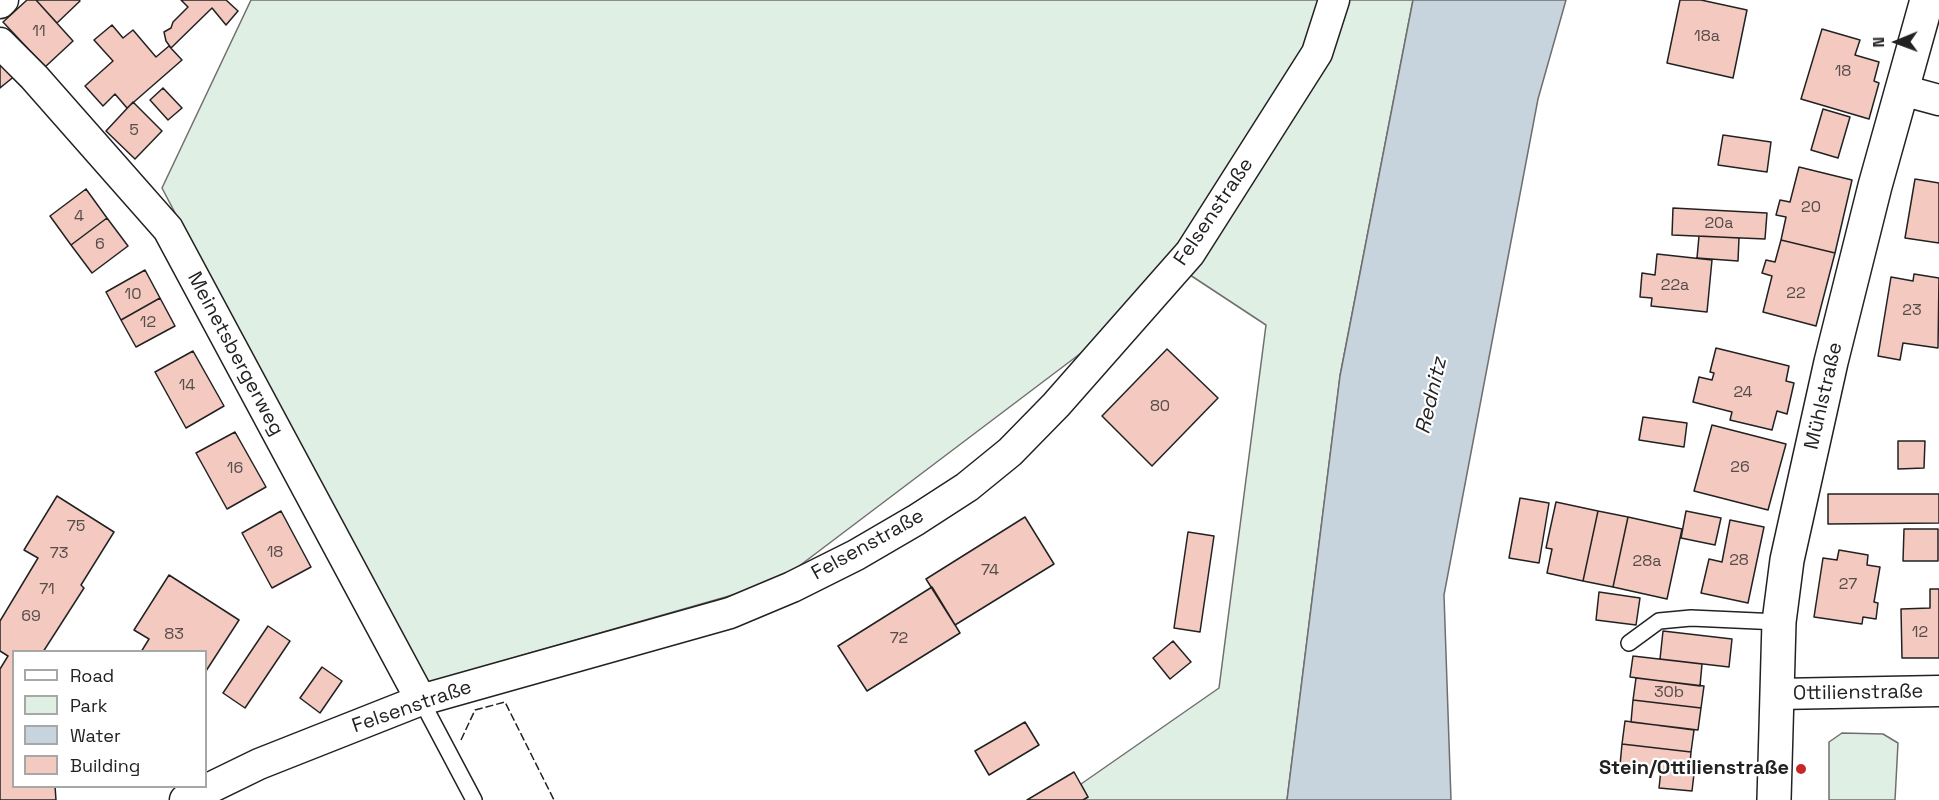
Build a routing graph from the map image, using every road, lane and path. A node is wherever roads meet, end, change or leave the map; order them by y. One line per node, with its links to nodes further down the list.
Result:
1 (1334, 0): 10 (street, Felsenstraße)
2 (1927, 0): 4 (street, Mühlstraße)
3 (0, 43): 10 (street, Meinetsbergerweg)
4 (1902, 90): 5 (street); 6 (street, Mühlstraße)
5 (1939, 100)
6 (1779, 622): 7 (lane); 9 (street, Mühlstraße)
7 (1629, 643)
8 (1939, 691): 9 (street, Ottilienstraße)
9 (1778, 694): 13 (street, Mühlstraße)
10 (421, 700): 11 (street, Felsenstraße); 12 (lane)
11 (185, 800)
12 (474, 800)
13 (1774, 800)

